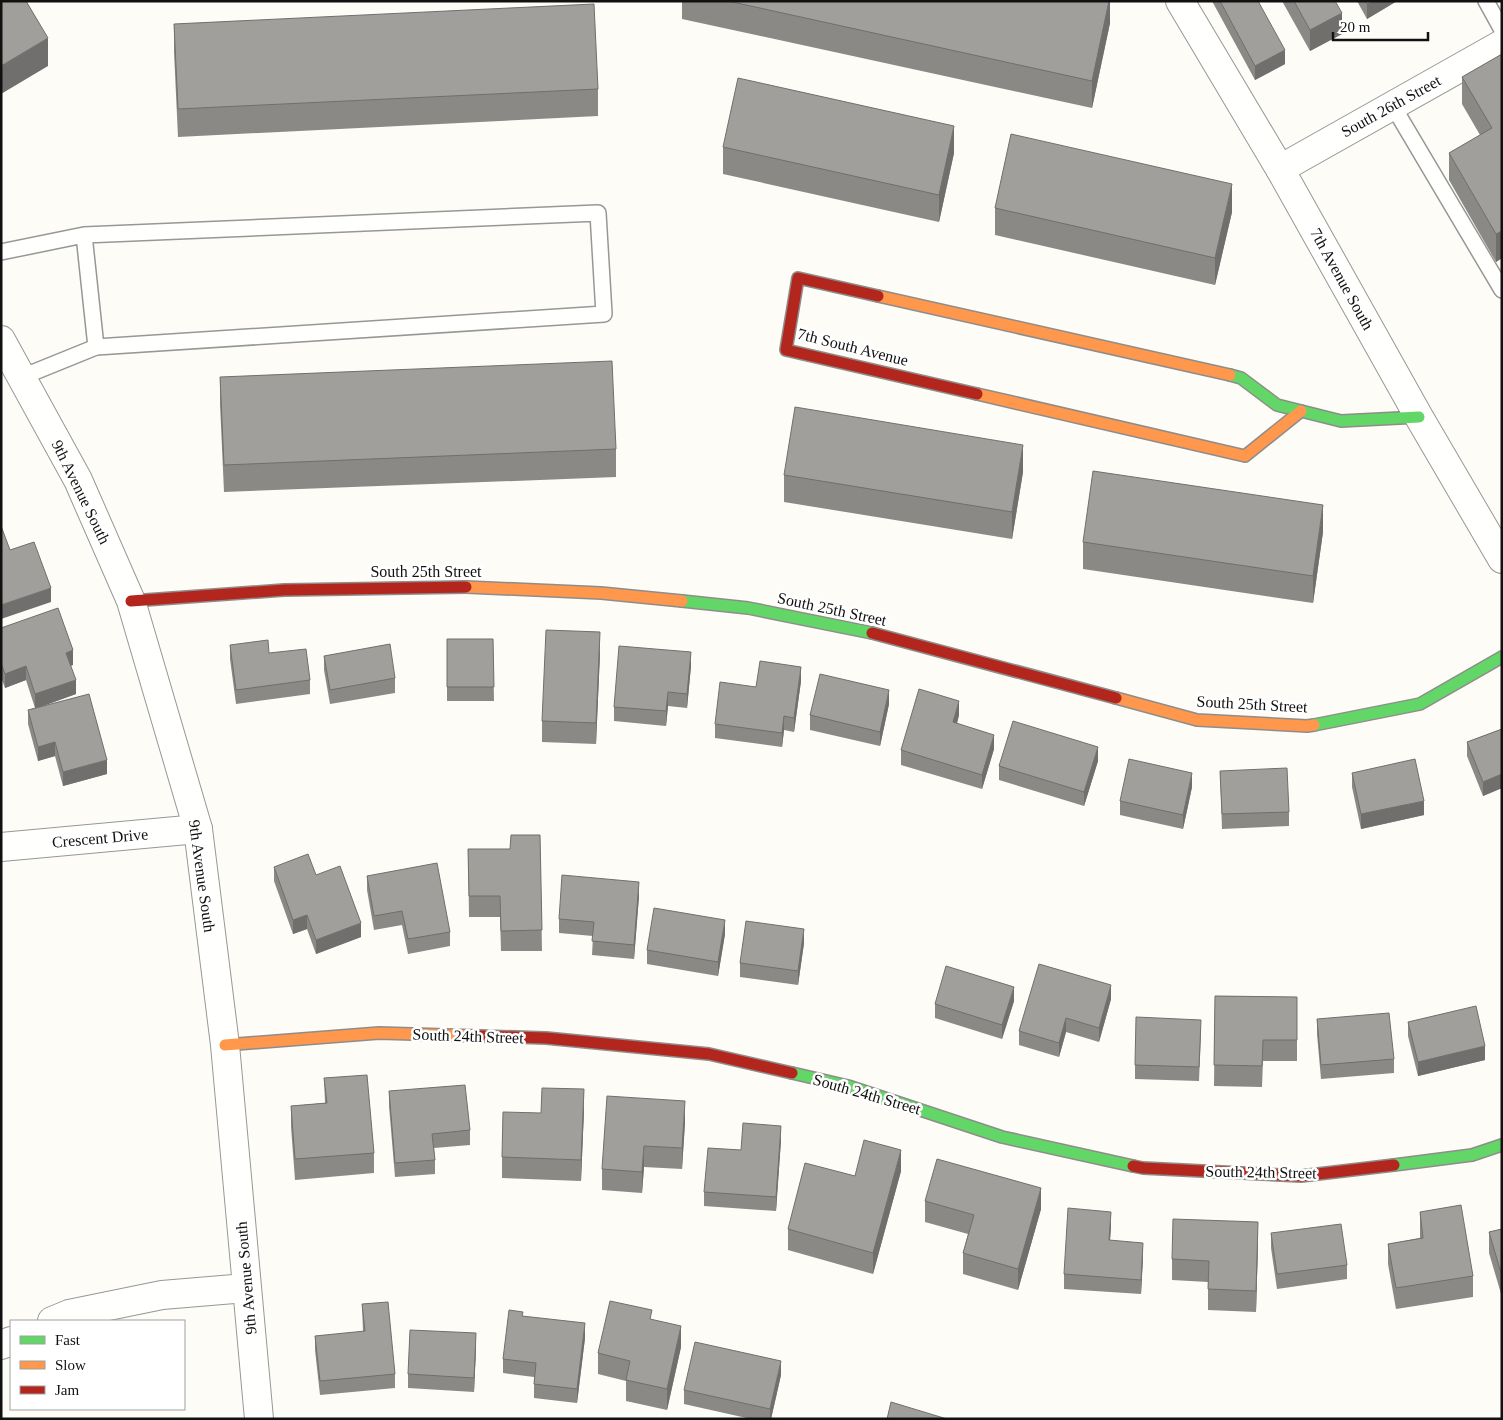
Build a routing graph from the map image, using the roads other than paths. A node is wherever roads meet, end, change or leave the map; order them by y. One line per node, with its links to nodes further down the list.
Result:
1 (1180, 1): 6 (street, 7th Avenue South)
2 (1486, 1): 3 (lane)
3 (1502, 30)
4 (1502, 44): 5 (street, South 26th Street)
5 (1393, 106): 6 (street, South 26th Street); 9 (lane)
6 (1280, 168): 14 (street, 7th Avenue South)
7 (84, 235): 8 (lane); 11 (lane); 11 (lane)
8 (1, 252)
9 (1502, 290)
10 (1, 340): 12 (street, 9th Avenue South)
11 (96, 347): 12 (lane)
12 (22, 377): 16 (street, 9th Avenue South)
13 (1301, 411): 13 (street, 7th South Avenue); 14 (street, 7th South Avenue)
14 (1420, 417): 15 (street, 7th Avenue South)
15 (1502, 559)
16 (131, 601): 17 (street, South 25th Street); 18 (street, 9th Avenue South)
17 (1502, 657)
18 (198, 829): 19 (street, Crescent Drive); 20 (street, 9th Avenue South)
19 (1, 847)
20 (225, 1045): 21 (street, South 24th Street); 22 (street, 9th Avenue South)
21 (1502, 1144)
22 (246, 1288): 23 (street); 24 (street, 9th Avenue South)
23 (54, 1320)
24 (259, 1419)

